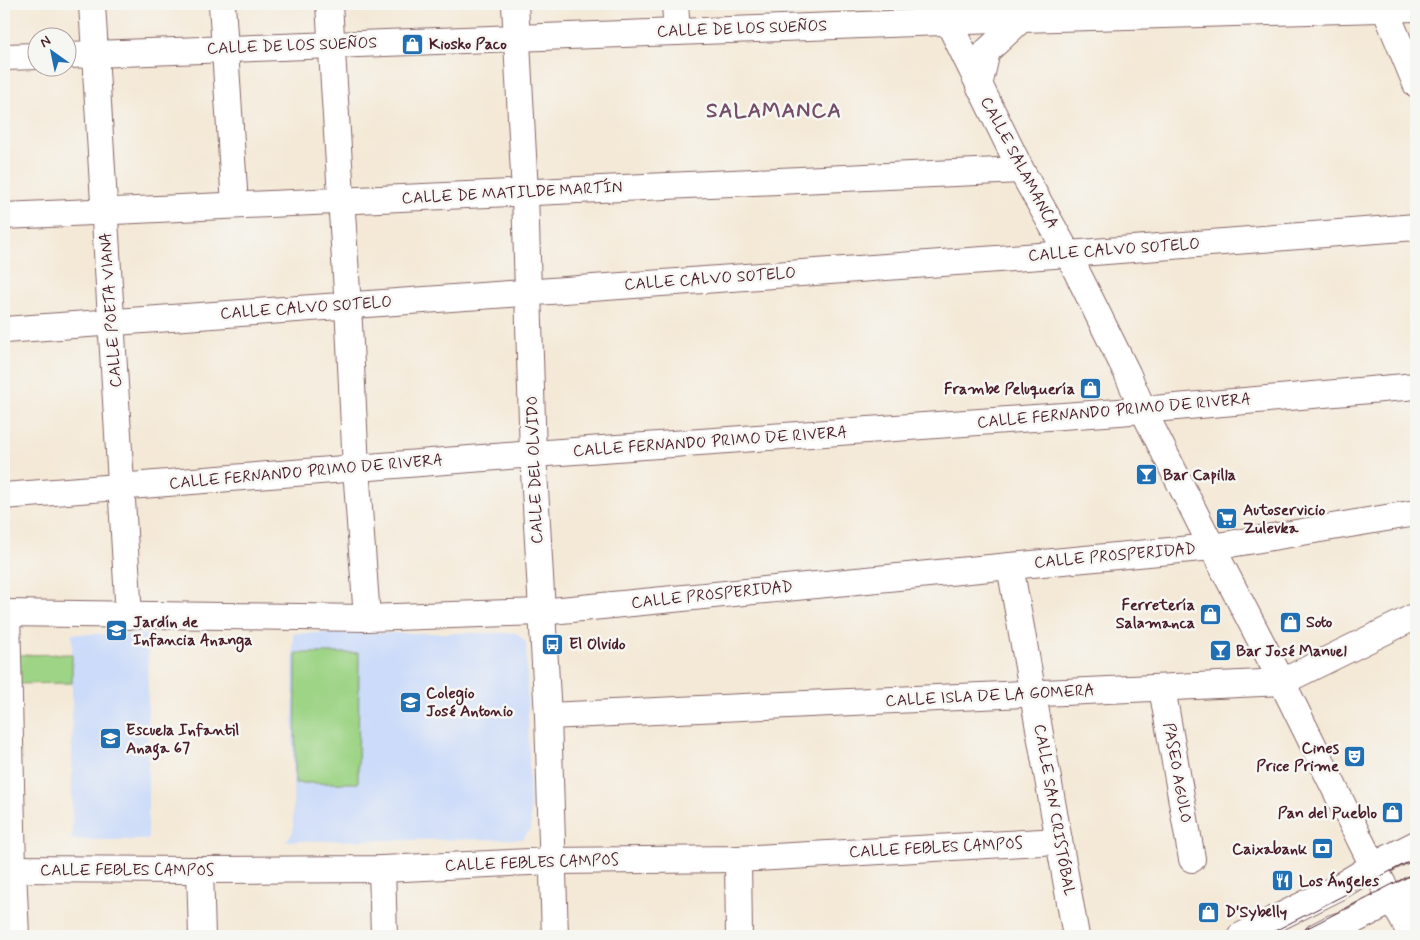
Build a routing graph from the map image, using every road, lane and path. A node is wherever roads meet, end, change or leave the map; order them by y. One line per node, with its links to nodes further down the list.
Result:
1 (92, 4): 14 (street, CALLE POETA VIANA)
2 (222, 4): 13 (street)
3 (329, 4): 12 (street)
4 (515, 4): 11 (street, CALLE DEL OLVIDO)
5 (675, 4): 10 (street)
6 (1384, 7): 7 (street, CALLE DE LOS SUEÑOS); 8 (street, CALLE DE LOS SUEÑOS); 18 (street)
7 (1416, 8)
8 (1029, 11): 9 (street, CALLE DE LOS SUEÑOS); 19 (street)
9 (944, 13): 10 (street, CALLE DE LOS SUEÑOS); 19 (street, CALLE SALAMANCA)
10 (677, 32): 11 (street, CALLE DE LOS SUEÑOS)
11 (516, 38): 12 (street, CALLE DE LOS SUEÑOS); 21 (street, CALLE DEL OLVIDO)
12 (332, 45): 13 (street, CALLE DE LOS SUEÑOS); 22 (street)
13 (225, 49): 14 (street, CALLE DE LOS SUEÑOS); 23 (street)
14 (94, 54): 15 (street, CALLE DE LOS SUEÑOS); 24 (street, CALLE POETA VIANA)
15 (78, 55)
16 (28, 56): 17 (street)
17 (4, 57)
18 (1416, 84)
19 (979, 86): 20 (street, CALLE SALAMANCA)
20 (1021, 170): 21 (street, CALLE DE MATILDE MARTÍN); 27 (street, CALLE SALAMANCA)
21 (525, 193): 22 (street, CALLE DE MATILDE MARTÍN); 28 (street, CALLE DEL OLVIDO)
22 (341, 201): 23 (street, CALLE DE MATILDE MARTÍN); 29 (street)
23 (235, 205): 24 (street, CALLE DE MATILDE MARTÍN)
24 (104, 211): 25 (street, CALLE DE MATILDE MARTÍN); 30 (street, CALLE POETA VIANA)
25 (4, 216)
26 (1416, 228): 27 (street, CALLE CALVO SOTELO)
27 (1068, 254): 28 (street, CALLE CALVO SOTELO); 33 (street, CALLE SALAMANCA)
28 (528, 293): 29 (street, CALLE CALVO SOTELO); 34 (street, CALLE DEL OLVIDO)
29 (348, 305): 30 (street, CALLE CALVO SOTELO); 35 (street)
30 (111, 322): 31 (street, CALLE CALVO SOTELO); 36 (street, CALLE POETA VIANA)
31 (4, 330)
32 (1416, 386): 33 (street, CALLE FERNANDO PRIMO DE RIVERA)
33 (1143, 410): 34 (street, CALLE FERNANDO PRIMO DE RIVERA); 39 (street, CALLE SALAMANCA)
34 (533, 454): 35 (street, CALLE FERNANDO PRIMO DE RIVERA); 41 (street, CALLE DEL OLVIDO)
35 (356, 468): 36 (street, CALLE FERNANDO PRIMO DE RIVERA); 45 (street)
36 (122, 487): 37 (street, CALLE FERNANDO PRIMO DE RIVERA); 43 (street, CALLE POETA VIANA)
37 (4, 496)
38 (1416, 513): 39 (street, CALLE PROSPERIDAD)
39 (1212, 547): 40 (street, CALLE PROSPERIDAD); 46 (street, CALLE SALAMANCA)
40 (1010, 566): 41 (street, CALLE PROSPERIDAD); 48 (street, CALLE SAN CRISTÓBAL)
41 (541, 612): 45 (street, CALLE PROSPERIDAD); 49 (street, CALLE DEL OLVIDO)
42 (6, 613): 43 (street, CALLE PROSPERIDAD); 56 (street)
43 (129, 616): 45 (street, CALLE PROSPERIDAD)
44 (1416, 616): 46 (street, CALLE ISLA DE LA GOMERA)
45 (367, 618)
46 (1282, 682): 47 (street, CALLE ISLA DE LA GOMERA); 55 (street, CALLE SALAMANCA)
47 (1162, 688): 48 (street, CALLE ISLA DE LA GOMERA); 53 (street, PASEO AGULO)
48 (1033, 694): 49 (street, CALLE ISLA DE LA GOMERA); 50 (street, CALLE SAN CRISTÓBAL)
49 (548, 716): 54 (street, CALLE DEL OLVIDO)
50 (1059, 841): 52 (street, CALLE FEBLES CAMPOS); 66 (street, CALLE SAN CRISTÓBAL)
51 (1416, 844): 55 (street)
52 (738, 859): 54 (street, CALLE FEBLES CAMPOS); 65 (street)
53 (1192, 859)
54 (552, 861): 57 (street, CALLE FEBLES CAMPOS); 64 (street, CALLE DEL OLVIDO)
55 (1373, 866): 60 (street, CALLE SALAMANCA); 67 (street)
56 (8, 869): 58 (street, CALLE FEBLES CAMPOS); 61 (street)
57 (382, 869): 58 (street, CALLE FEBLES CAMPOS); 63 (street)
58 (200, 870): 62 (street)
59 (1416, 888): 60 (street)
60 (1393, 901): 68 (street); 69 (street, CALLE SALAMANCA)
61 (16, 936)
62 (202, 936)
63 (384, 936)
64 (555, 936)
65 (739, 936)
66 (1076, 936)
67 (1242, 936)
68 (1317, 936)
69 (1412, 936)

